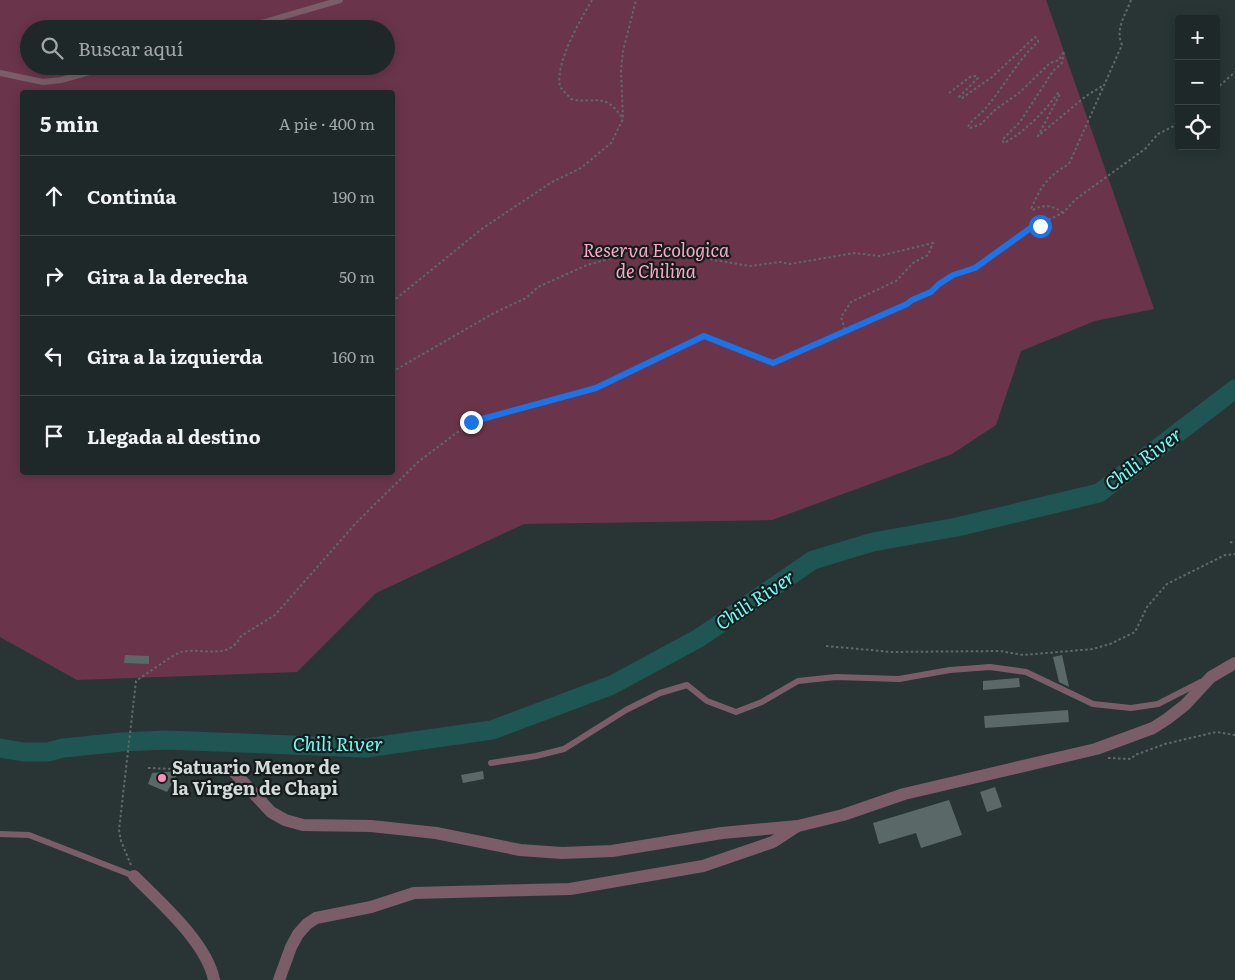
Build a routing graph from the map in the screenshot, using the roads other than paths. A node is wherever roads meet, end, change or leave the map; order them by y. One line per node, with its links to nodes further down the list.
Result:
1 (340, 0): 2 (lane)
2 (272, 20)
3 (0, 73): 4 (lane)
4 (78, 75)
5 (1235, 662): 6 (street)
6 (1211, 677): 7 (lane); 9 (street)
7 (491, 763)
8 (233, 771): 9 (street)
9 (798, 826): 13 (street)
10 (0, 834): 11 (lane)
11 (134, 876): 12 (street)
12 (214, 980)
13 (279, 980)

